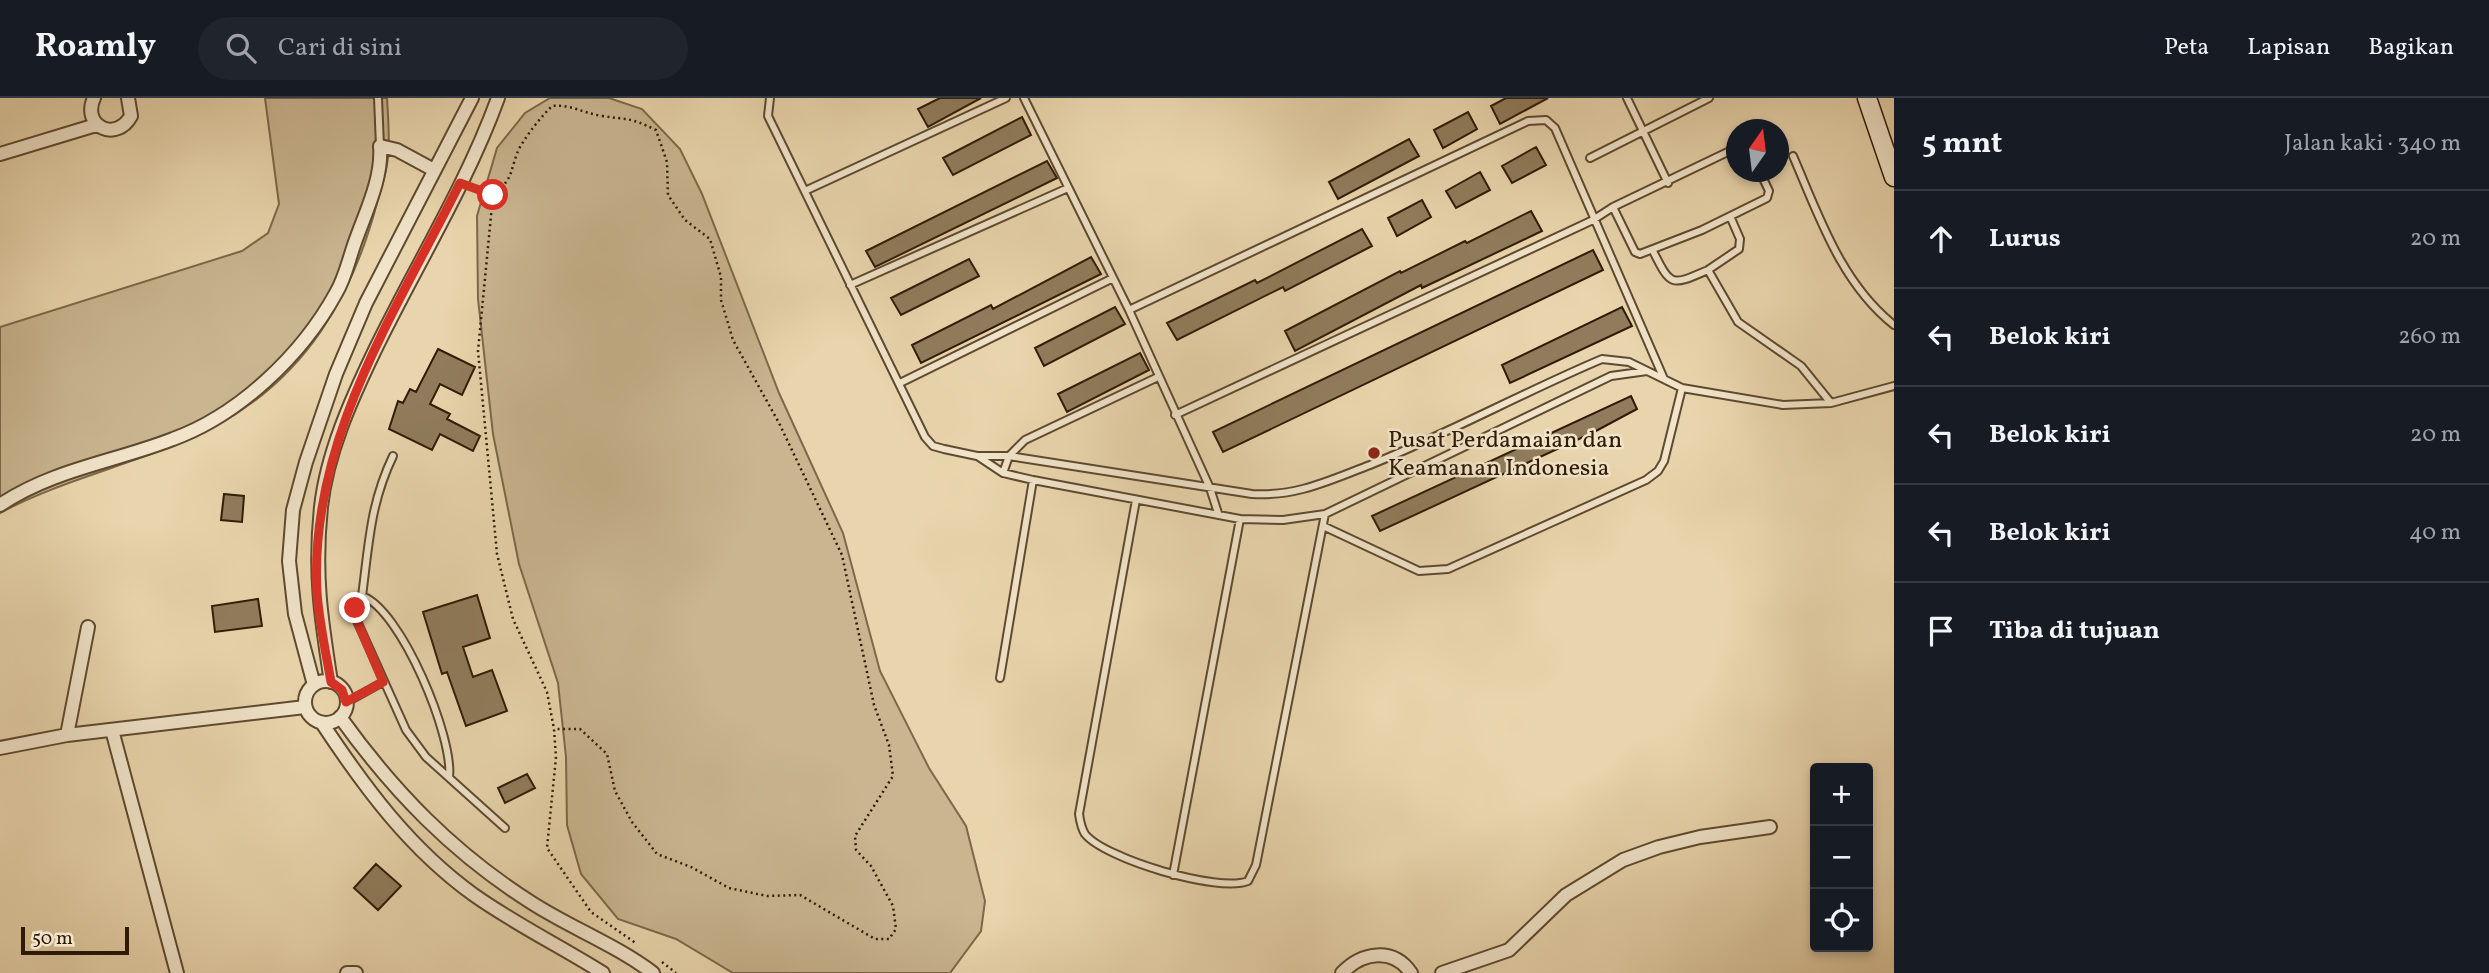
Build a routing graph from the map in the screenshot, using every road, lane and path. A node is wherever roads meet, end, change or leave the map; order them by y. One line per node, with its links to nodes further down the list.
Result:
1 (94, 98): 12 (street)
2 (128, 98): 12 (street)
3 (378, 98): 14 (lane)
4 (472, 98): 19 (street)
5 (498, 98): 22 (street)
6 (770, 98): 25 (lane)
7 (1006, 98): 25 (lane)
8 (1024, 98): 24 (lane)
9 (1628, 98): 13 (lane)
10 (1709, 98): 13 (lane)
11 (1867, 98): 20 (street)
12 (96, 125): 15 (street)
13 (1642, 132): 18 (lane); 23 (lane)
14 (380, 146): 19 (street); 53 (street)
15 (0, 154)
16 (1726, 154): 23 (lane)
17 (1793, 156): 35 (lane)
18 (1590, 158)
19 (434, 170): 37 (street)
20 (1894, 177)
21 (1765, 182): 28 (lane)
22 (460, 183): 26 (path); 41 (street)
23 (1668, 183): 27 (lane)
24 (1068, 188): 32 (lane); 33 (lane)
25 (807, 190): 33 (lane)
26 (493, 195): 68 (path); 68 (path)
27 (1613, 207): 29 (lane); 30 (lane)
28 (1730, 216): 30 (lane); 31 (lane)
29 (1593, 220): 34 (lane); 39 (lane); 45 (lane)
30 (1653, 251): 31 (lane)
31 (1707, 270): 44 (lane)
32 (1111, 279): 34 (lane); 40 (lane)
33 (850, 285): 40 (lane)
34 (1129, 310): 38 (lane)
35 (1894, 325)
36 (1649, 371): 39 (lane); 51 (lane); 55 (lane)
37 (336, 374): 41 (street); 63 (street)
38 (1158, 377): 45 (lane); 48 (lane)
39 (1664, 379): 43 (lane)
40 (900, 383): 47 (lane)
41 (359, 384): 61 (street)
42 (1894, 386): 44 (lane)
43 (1682, 388): 44 (lane); 57 (lane)
44 (1831, 403)
45 (1175, 415): 51 (lane)
46 (393, 456): 58 (lane)
47 (977, 456): 48 (lane); 49 (lane)
48 (1009, 456): 49 (lane); 51 (lane)
49 (1003, 473): 50 (lane)
50 (1033, 480): 52 (lane); 60 (lane)
51 (1210, 488): 54 (lane)
52 (1136, 500): 54 (lane); 75 (lane)
53 (0, 505)
54 (1218, 513): 56 (lane)
55 (1325, 514): 56 (lane); 57 (lane)
56 (1240, 519): 75 (lane)
57 (1323, 526): 75 (lane)
58 (362, 596): 62 (lane); 72 (lane)
59 (88, 627): 70 (street)
60 (1000, 678)
61 (331, 682): 63 (street); 64 (street)
62 (383, 682): 64 (lane); 72 (lane)
63 (314, 685): 65 (street)
64 (346, 702): 66 (street)
65 (305, 707): 67 (street); 69 (street)
66 (340, 717): 67 (street); 82 (street)
67 (322, 723): 81 (street)
68 (554, 729): 76 (path)
69 (111, 730): 70 (street); 78 (street)
70 (66, 735): 71 (street)
71 (0, 748)
72 (449, 777): 74 (lane)
73 (1770, 827): 86 (street)
74 (505, 828)
75 (1173, 875)
76 (643, 949)
77 (654, 957): 83 (path)
78 (177, 973)
79 (347, 973): 80 (street)
80 (356, 973)
81 (603, 973)
82 (653, 973)
83 (676, 973)
84 (1342, 973): 85 (street)
85 (1411, 973)
86 (1442, 973)

